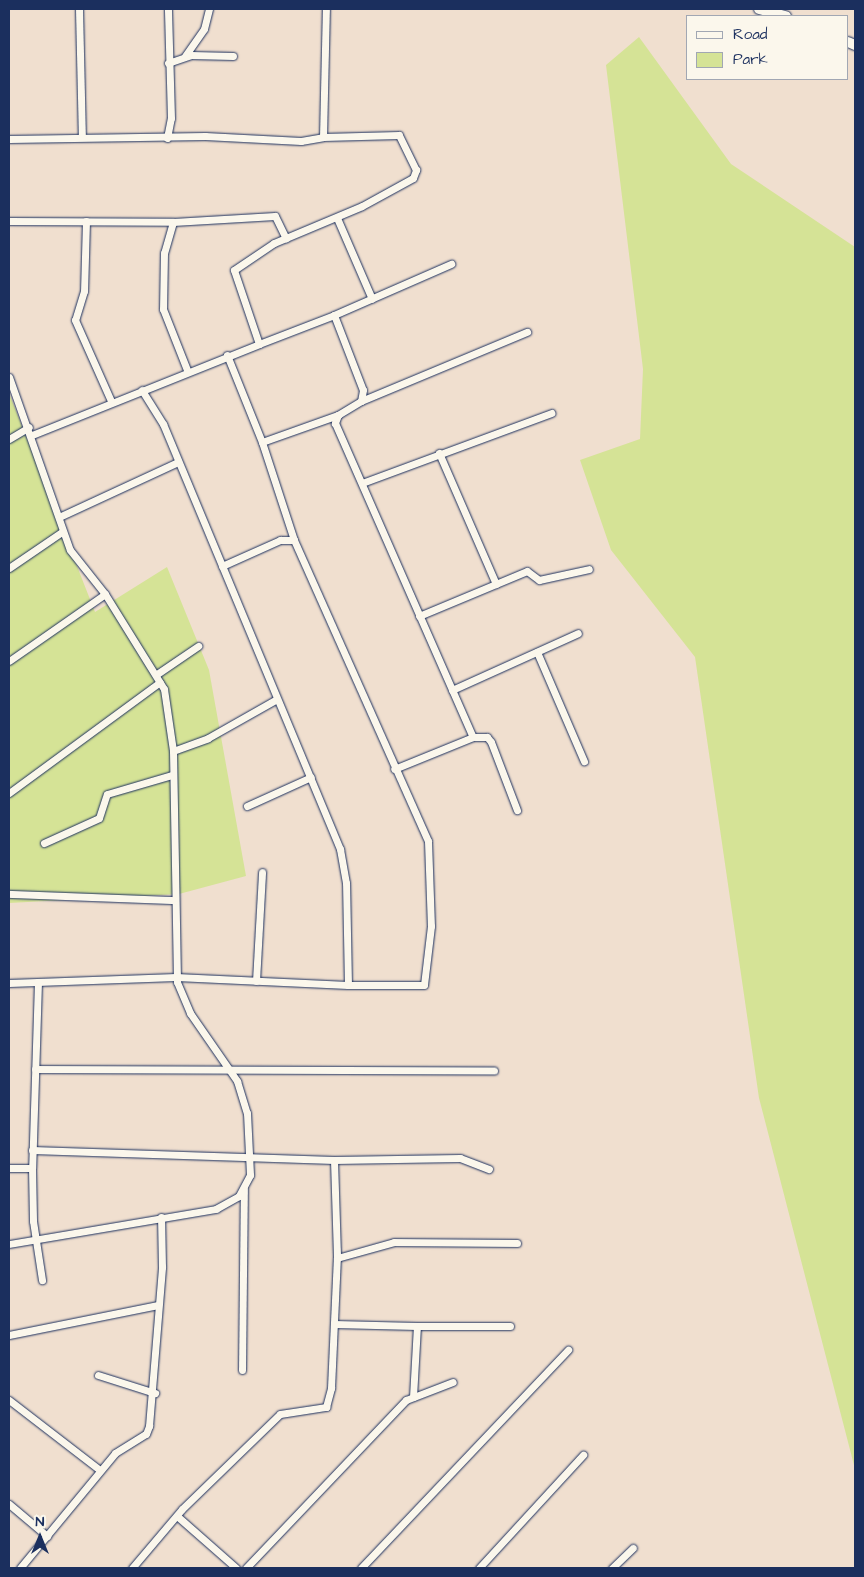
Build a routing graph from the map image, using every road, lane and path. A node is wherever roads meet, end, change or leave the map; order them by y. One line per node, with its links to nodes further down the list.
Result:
1 (79, 9): 10 (street)
2 (168, 9): 9 (street)
3 (209, 9): 7 (street)
4 (326, 9): 11 (street)
5 (758, 9): 6 (main road)
6 (782, 15)
7 (185, 56): 8 (street); 9 (street)
8 (233, 56)
9 (168, 63): 12 (street)
10 (82, 137): 12 (street); 13 (street)
11 (322, 137): 12 (street); 14 (street)
12 (167, 138)
13 (9, 139)
14 (337, 218): 18 (street); 20 (street)
15 (9, 221): 16 (street)
16 (86, 221): 17 (street); 28 (street)
17 (173, 222): 18 (street); 25 (street)
18 (286, 239): 23 (street)
19 (451, 264): 20 (street)
20 (372, 299): 21 (street)
21 (334, 315): 23 (street); 29 (street)
22 (527, 332): 29 (street)
23 (259, 344): 24 (street)
24 (227, 355): 25 (street); 35 (street)
25 (187, 370): 27 (street)
26 (9, 377): 32 (street)
27 (142, 390): 28 (street); 37 (street)
28 (111, 401): 33 (street)
29 (361, 401): 31 (street)
30 (551, 412): 36 (street)
31 (338, 415): 35 (street); 38 (street)
32 (29, 427): 33 (street); 34 (street)
33 (32, 435): 39 (street)
34 (9, 438)
35 (262, 442): 41 (street)
36 (439, 453): 38 (street); 45 (street)
37 (178, 462): 39 (street); 42 (street)
38 (362, 483): 47 (street)
39 (59, 517): 40 (street)
40 (63, 531): 43 (street); 46 (street)
41 (294, 540): 42 (street); 59 (street)
42 (222, 566): 55 (street)
43 (9, 568)
44 (589, 568): 45 (street)
45 (496, 584): 47 (street)
46 (105, 594): 51 (street); 52 (street)
47 (419, 616): 54 (street)
48 (578, 633): 50 (street)
49 (198, 646): 52 (street)
50 (537, 652): 54 (street); 58 (street)
51 (9, 662)
52 (157, 674): 53 (street)
53 (160, 682): 57 (street); 62 (street)
54 (452, 690): 56 (street)
55 (277, 699): 57 (street); 61 (street)
56 (473, 737): 59 (street); 64 (street)
57 (173, 751): 60 (street)
58 (584, 761)
59 (394, 769): 73 (street)
60 (172, 775): 65 (street); 68 (street)
61 (311, 777): 63 (street); 73 (street)
62 (9, 793)
63 (247, 806)
64 (517, 810)
65 (44, 843)
66 (262, 872): 70 (street)
67 (9, 894): 68 (street)
68 (174, 900): 69 (street)
69 (176, 977): 70 (street); 71 (street); 76 (street)
70 (256, 981): 73 (street)
71 (38, 982): 72 (street); 74 (street)
72 (9, 983)
73 (348, 985)
74 (35, 1069): 76 (street); 77 (street)
75 (494, 1071): 76 (street)
76 (232, 1072): 78 (street)
77 (32, 1150): 78 (street); 81 (street)
78 (248, 1157): 79 (street); 83 (street)
79 (334, 1160): 82 (street); 88 (street)
80 (9, 1168): 81 (street)
81 (32, 1168): 85 (street)
82 (489, 1169)
83 (244, 1189): 84 (street); 96 (street)
84 (161, 1217): 85 (street); 90 (street)
85 (35, 1240): 87 (street); 89 (street)
86 (517, 1243): 88 (street)
87 (9, 1244)
88 (337, 1258): 91 (street)
89 (42, 1280)
90 (158, 1305): 94 (street); 99 (street)
91 (334, 1324): 92 (street); 105 (street)
92 (418, 1326): 93 (street); 100 (street)
93 (510, 1326)
94 (9, 1335)
95 (568, 1350): 112 (street)
96 (242, 1370)
97 (98, 1375): 99 (street)
98 (453, 1382): 100 (street)
99 (155, 1393): 103 (street)
100 (413, 1397): 111 (street)
101 (9, 1400): 103 (street)
102 (583, 1455): 113 (street)
103 (100, 1470): 106 (street)
104 (9, 1504): 106 (street)
105 (177, 1516): 109 (street); 110 (street)
106 (47, 1536): 108 (street)
107 (633, 1548): 114 (street)
108 (20, 1568)
109 (132, 1568)
110 (236, 1568)
111 (246, 1568)
112 (362, 1568)
113 (479, 1568)
114 (612, 1568)

